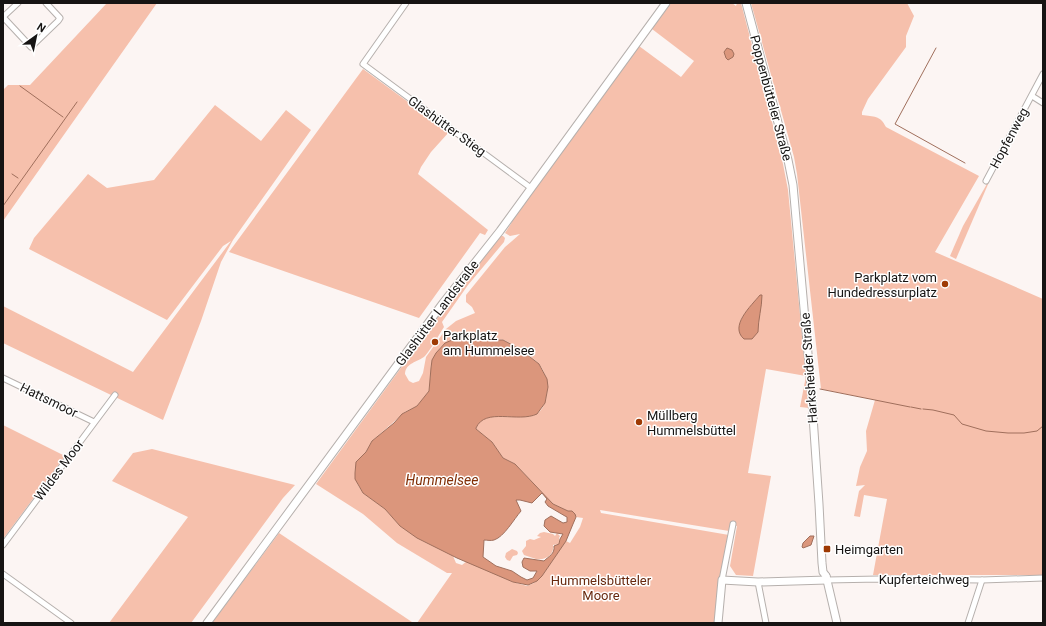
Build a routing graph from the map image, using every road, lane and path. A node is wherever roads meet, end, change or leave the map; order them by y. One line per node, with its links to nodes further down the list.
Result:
1 (18, 3): 6 (street)
2 (46, 3): 6 (street)
3 (406, 3): 11 (street, Glashütter Stieg)
4 (666, 3): 11 (street, Glashütter Landstraße)
5 (746, 3): 12 (street, Poppenbütteler Straße)
6 (3, 17)
7 (1043, 74): 8 (street, Hopfenweg)
8 (1032, 96): 9 (street, Hopfenweg); 10 (street, Hopfenweg)
9 (1043, 103)
10 (986, 181)
11 (531, 188): 25 (street, Glashütter Landstraße)
12 (794, 194): 19 (street, Harksheider Straße)
13 (3, 378): 15 (street, Hattsmoor)
14 (115, 395): 15 (street, Wildes Moor)
15 (94, 422): 17 (street, Wildes Moor)
16 (733, 524): 21 (street)
17 (3, 545)
18 (3, 574): 24 (street)
19 (827, 578): 22 (street, Kupferteichweg); 23 (street, Kupferteichweg); 28 (street, Harksheider Straße)
20 (1043, 578): 22 (street, Kupferteichweg)
21 (722, 580): 23 (street, Kupferteichweg); 26 (street)
22 (982, 580): 29 (street)
23 (758, 582): 27 (street)
24 (71, 623)
25 (207, 623)
26 (718, 623)
27 (766, 623)
28 (837, 623)
29 (968, 623)

